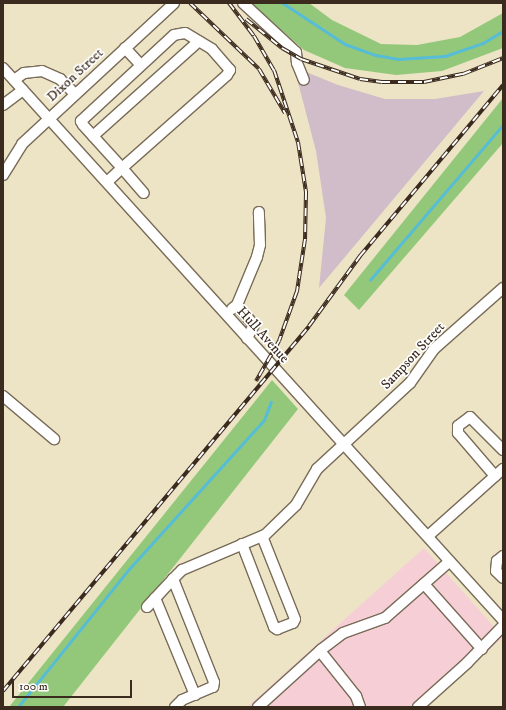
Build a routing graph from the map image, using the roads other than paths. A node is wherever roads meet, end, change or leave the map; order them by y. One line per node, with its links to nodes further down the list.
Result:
1 (174, 3): 4 (street, Dixon Street)
2 (243, 3): 8 (street)
3 (199, 41): 5 (street); 13 (street); 14 (street)
4 (125, 48): 5 (street); 10 (street, Dixon Street)
5 (141, 65): 13 (street)
6 (3, 68): 7 (street, Hull Avenue)
7 (14, 80): 9 (street, Hull Avenue); 10 (street)
8 (304, 80)
9 (23, 90): 11 (street); 12 (street, Hull Avenue)
10 (74, 93): 12 (street, Dixon Street)
11 (3, 105)
12 (48, 118): 15 (street, Dixon Street); 16 (street, Hull Avenue)
13 (93, 136): 14 (street)
14 (122, 168): 16 (street); 17 (street)
15 (3, 175)
16 (107, 182): 21 (street, Hull Avenue)
17 (144, 193)
18 (259, 212): 20 (street)
19 (503, 288): 25 (street, Sampson Street)
20 (237, 305): 21 (street); 22 (street)
21 (226, 315): 22 (street, Hull Avenue)
22 (247, 338): 25 (street, Hull Avenue)
23 (3, 396): 24 (street)
24 (54, 439)
25 (344, 444): 29 (street, Sampson Street); 30 (street, Hull Avenue)
26 (503, 450): 28 (street)
27 (503, 469): 28 (street)
28 (495, 476): 30 (street)
29 (262, 536): 31 (street); 31 (street)
30 (428, 536): 33 (street, Hull Avenue)
31 (242, 544): 35 (street)
32 (503, 556): 34 (street)
33 (450, 561): 36 (street); 39 (street, Hull Avenue)
34 (503, 578)
35 (173, 579): 37 (street); 43 (street)
36 (424, 584): 41 (street); 42 (street)
37 (155, 598): 38 (street); 43 (street)
38 (147, 607)
39 (503, 620)
40 (503, 626): 41 (street)
41 (482, 649): 47 (street)
42 (320, 651): 45 (street); 46 (street)
43 (195, 695): 44 (street)
44 (175, 707)
45 (258, 707)
46 (360, 707)
47 (418, 707)

